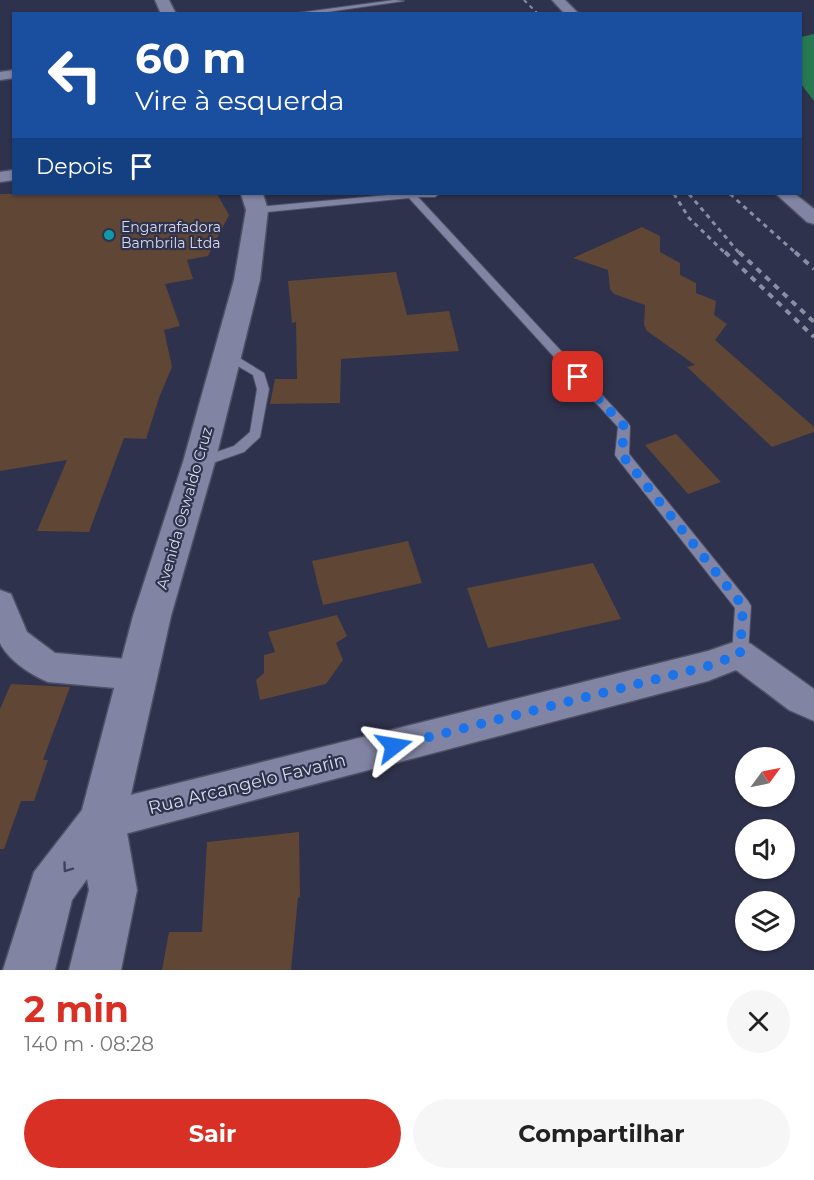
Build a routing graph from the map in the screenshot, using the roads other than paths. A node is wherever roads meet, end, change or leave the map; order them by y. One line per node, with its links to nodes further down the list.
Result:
1 (558, 0): 5 (street)
2 (401, 1): 4 (lane)
3 (294, 3): 4 (lane)
4 (301, 12)
5 (571, 12)
6 (411, 195): 8 (lane); 13 (lane)
7 (786, 195): 9 (street)
8 (254, 202): 10 (street, Avenida Oswaldo Cruz)
9 (814, 218)
10 (228, 355): 11 (street, Avenida Oswaldo Cruz); 11 (lane)
11 (199, 462): 14 (street, Avenida Oswaldo Cruz)
12 (0, 603): 14 (street)
13 (740, 654): 15 (street); 16 (street, Rua Arcangelo Favarin)
14 (138, 675): 16 (street, Avenida Oswaldo Cruz)
15 (814, 705)
16 (102, 821): 17 (street, Avenida Oswaldo Cruz, one-way to 17); 18 (street, Avenida Oswaldo Cruz)
17 (29, 970)
18 (95, 970)

